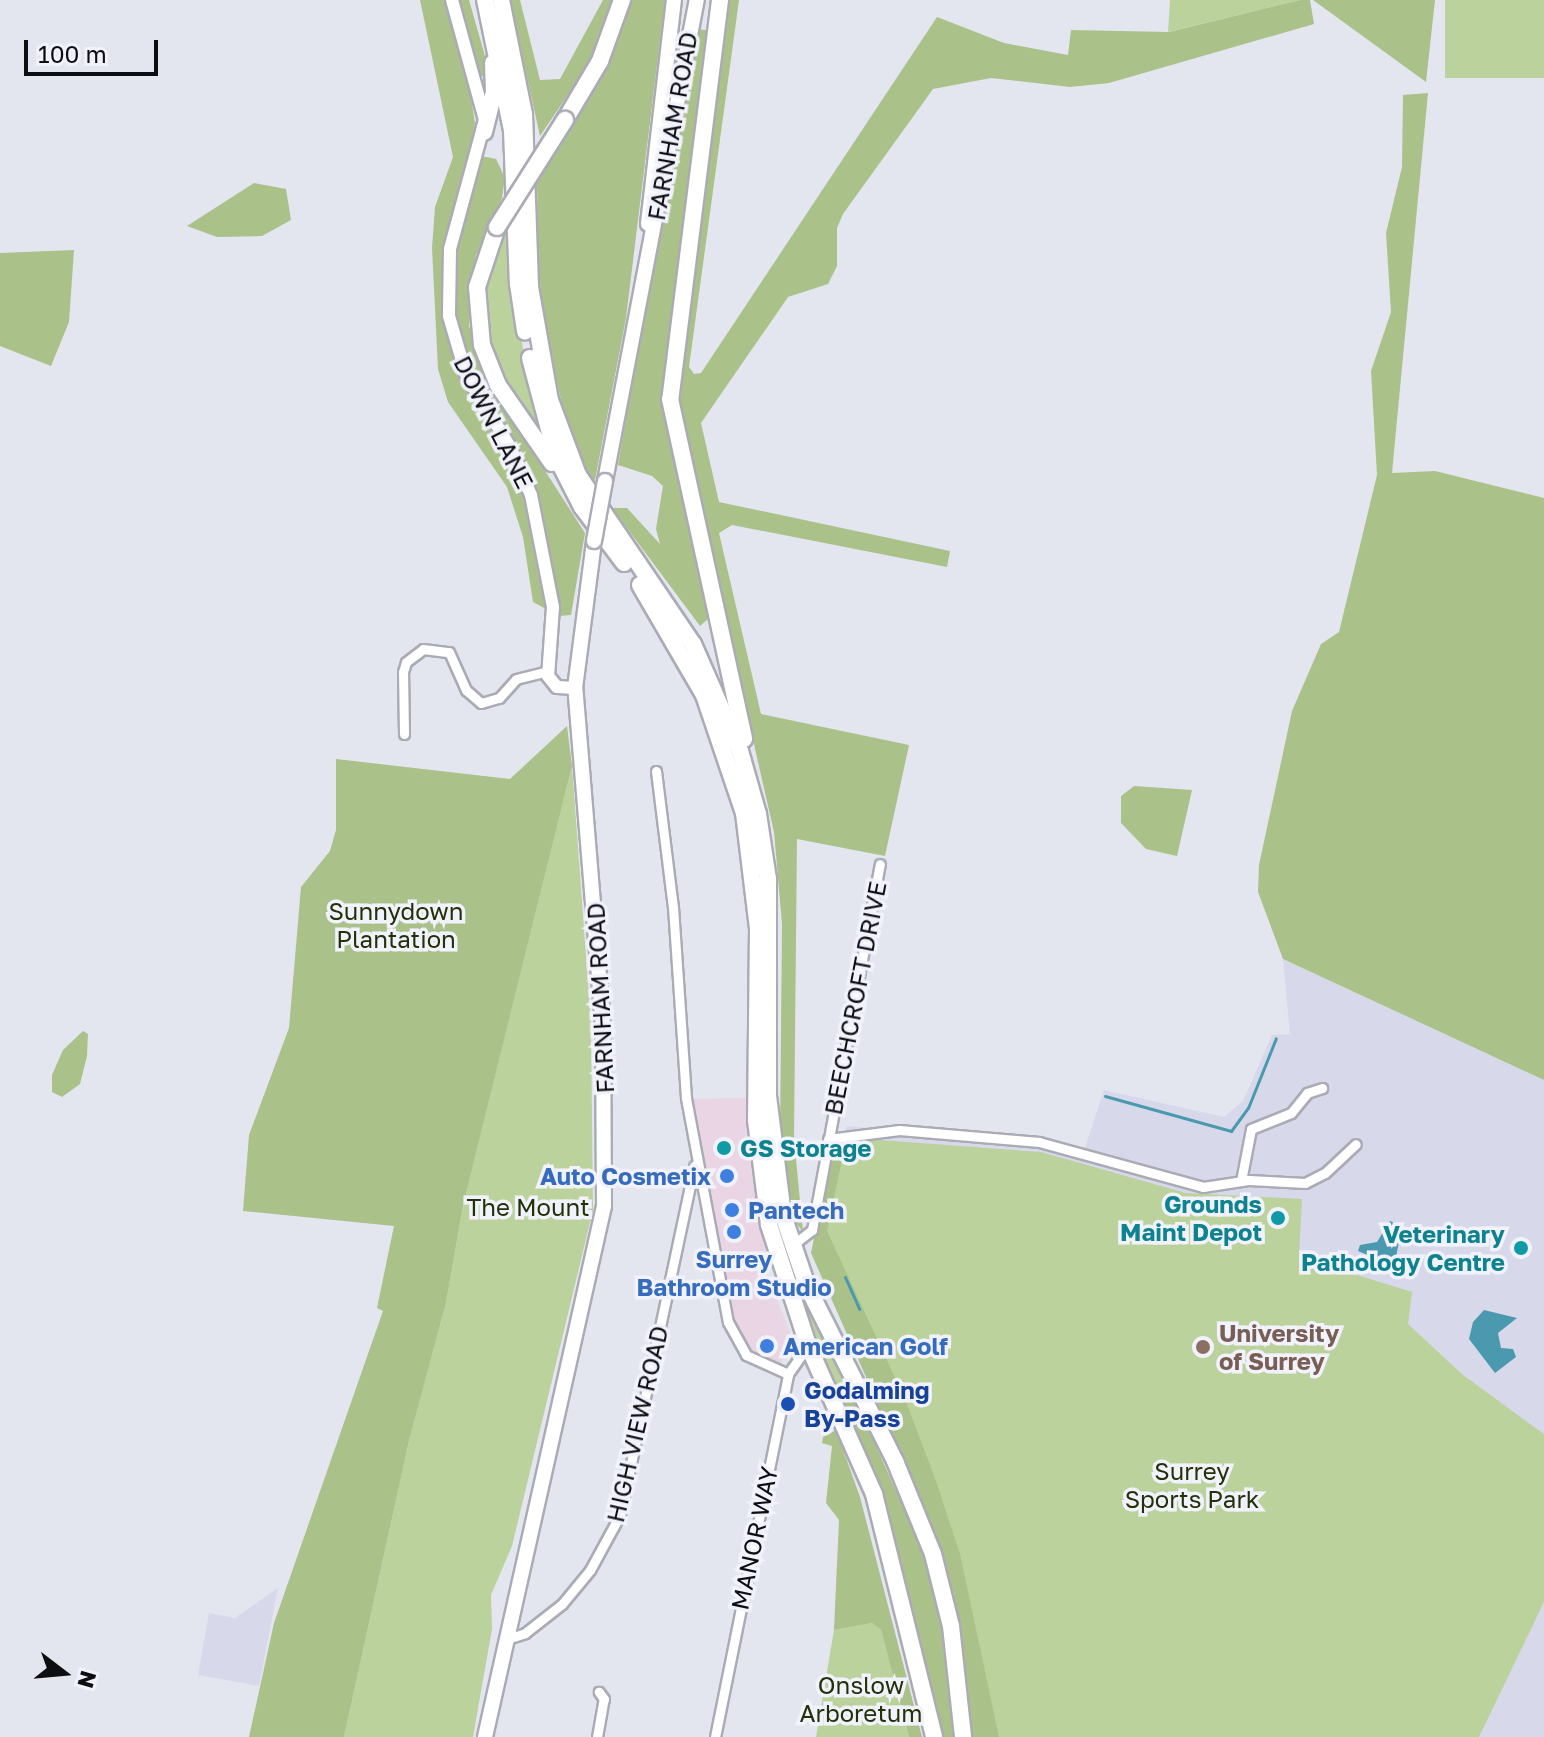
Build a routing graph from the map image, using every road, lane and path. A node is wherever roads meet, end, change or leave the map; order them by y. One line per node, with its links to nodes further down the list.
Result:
1 (452, 0): 8 (street, DOWN LANE)
2 (483, 0): 8 (highway); 10 (highway)
3 (501, 0): 15 (highway)
4 (622, 0): 10 (highway, bridge)
5 (674, 0): 9 (main road, FARNHAM ROAD)
6 (697, 0): 9 (main road, FARNHAM ROAD)
7 (720, 0): 15 (highway)
8 (484, 132): 11 (street, DOWN LANE)
9 (648, 253): 12 (main road, FARNHAM ROAD, bridge)
10 (582, 507): 24 (highway)
11 (547, 671): 12 (street); 13 (street)
12 (575, 688): 27 (main road, FARNHAM ROAD)
13 (404, 734)
14 (656, 771): 20 (street, HIGH VIEW ROAD)
15 (753, 796): 24 (highway)
16 (880, 864): 18 (street, BEECHCROFT DRIVE)
17 (1322, 1088): 21 (street)
18 (828, 1139): 21 (street); 24 (street, BEECHCROFT DRIVE)
19 (1356, 1144): 21 (street)
20 (695, 1162): 22 (street, HIGH VIEW ROAD); 23 (street, HIGH VIEW ROAD)
21 (1241, 1181)
22 (686, 1201): 23 (street); 27 (street, HIGH VIEW ROAD)
23 (703, 1202): 26 (street, HIGH VIEW ROAD)
24 (784, 1250): 25 (highway); 33 (highway)
25 (808, 1345): 26 (street, MANOR WAY); 32 (highway)
26 (788, 1374): 31 (street, MANOR WAY)
27 (504, 1640): 29 (main road, FARNHAM ROAD)
28 (599, 1692): 30 (street)
29 (485, 1737)
30 (597, 1737)
31 (715, 1737)
32 (934, 1737)
33 (963, 1737)

